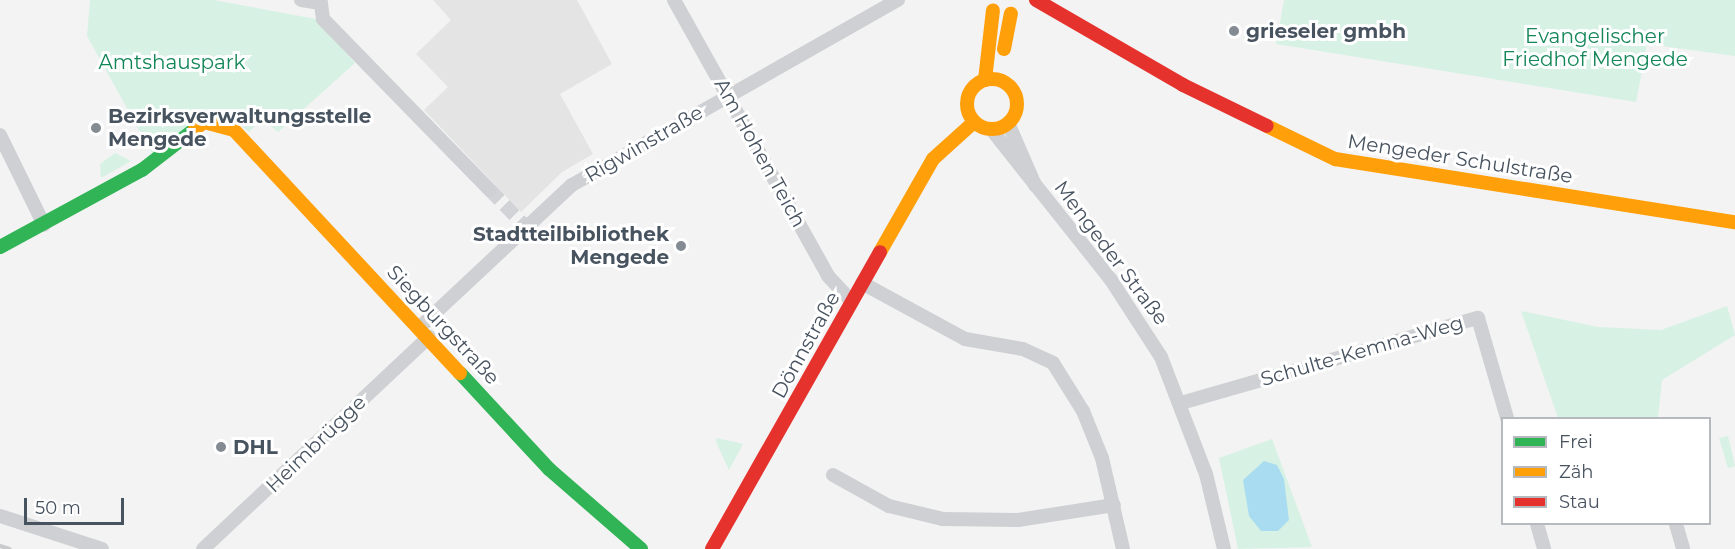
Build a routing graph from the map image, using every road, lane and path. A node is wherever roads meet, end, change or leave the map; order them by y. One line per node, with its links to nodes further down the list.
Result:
1 (301, 0): 6 (street)
2 (674, 0): 11 (street, Am Hohen Teich)
3 (898, 0): 11 (street, Rigwinstraße)
4 (1028, 0): 8 (street)
5 (1036, 0): 20 (street, Mengeder Schulstraße)
6 (322, 1): 19 (street)
7 (988, 5): 8 (street); 9 (street)
8 (1011, 14): 10 (street)
9 (984, 80): 10 (street); 12 (street)
10 (1003, 82): 14 (street)
11 (728, 96): 24 (street, Am Hohen Teich); 25 (street, Rigwinstraße)
12 (967, 106): 13 (street); 17 (street, Dönnstraße)
13 (974, 122): 15 (street); 17 (street, Dönnstraße)
14 (1008, 123): 15 (street); 18 (street, Mengeder Straße)
15 (991, 129): 18 (street, Mengeder Straße)
16 (0, 135): 21 (street)
17 (933, 159): 23 (street, Dönnstraße)
18 (1035, 185): 26 (street, Mengeder Straße)
19 (490, 190)
20 (1735, 222)
21 (44, 225): 22 (street); 25 (street, Siegburgstraße)
22 (0, 247)
23 (862, 283): 24 (street, Dönnstraße); 29 (street)
24 (852, 302): 36 (street, Dönnstraße)
25 (424, 332): 34 (street, Heimbrügge); 35 (street, Siegburgstraße)
26 (1180, 403): 27 (street, Schulte-Kemna-Weg); 38 (street, Mengeder Straße)
27 (1507, 417)
28 (833, 475): 29 (street)
29 (1114, 505): 37 (street)
30 (0, 516): 33 (street)
31 (1537, 525): 39 (street)
32 (1676, 525): 40 (street)
33 (102, 549)
34 (203, 549)
35 (641, 549)
36 (712, 549)
37 (1123, 549)
38 (1224, 549)
39 (1544, 549)
40 (1683, 549)

